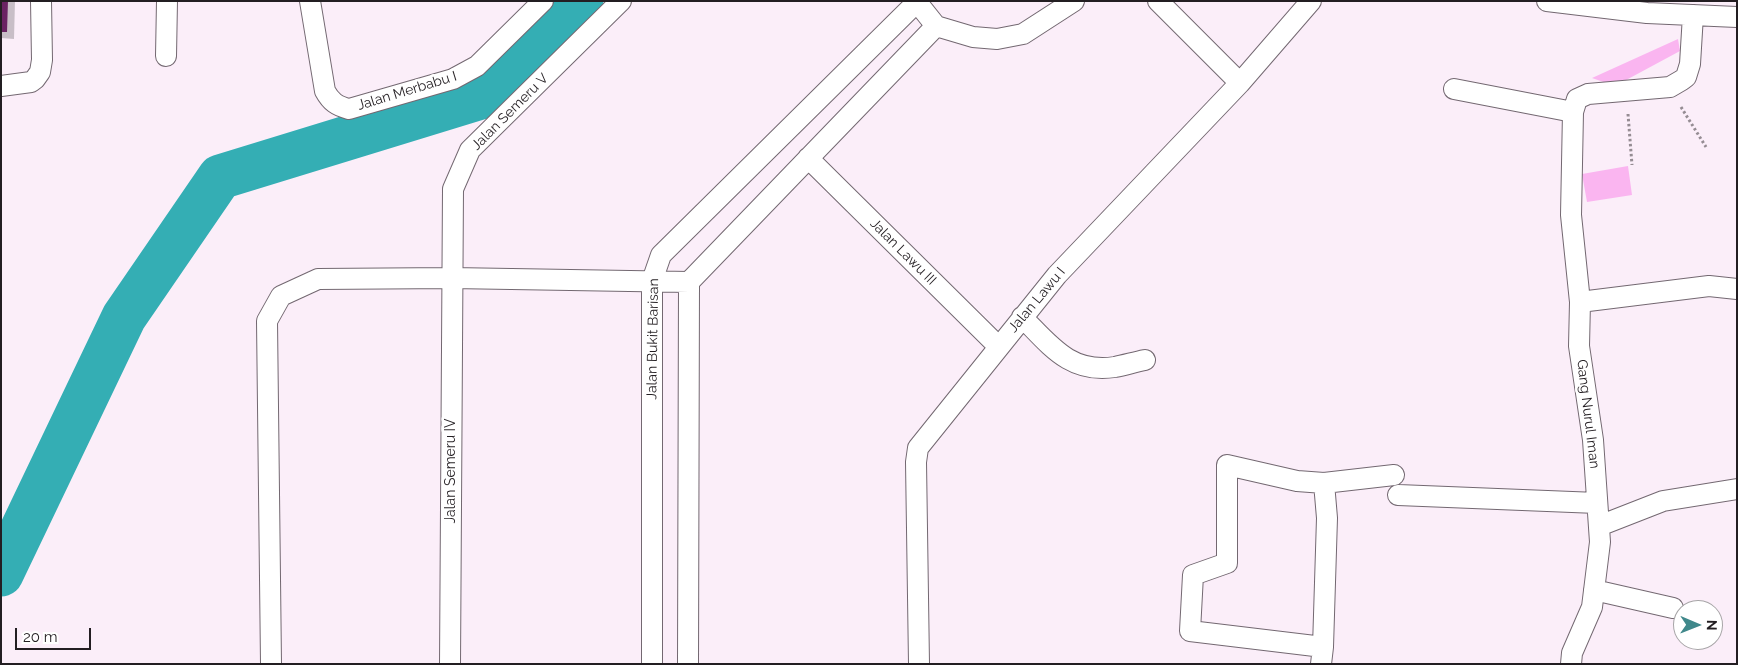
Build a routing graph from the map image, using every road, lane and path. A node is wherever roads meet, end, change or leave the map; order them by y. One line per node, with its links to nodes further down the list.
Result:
1 (41, 1): 16 (street)
2 (168, 1): 14 (street)
3 (310, 1): 4 (street, Jalan Merbabu I)
4 (542, 1)
5 (621, 1): 24 (street, Jalan Semeru V)
6 (1074, 1): 13 (street)
7 (1158, 1): 15 (street)
8 (1311, 1): 15 (street, Jalan Lawu I)
9 (1548, 1): 12 (street)
10 (916, 2): 13 (street); 25 (street, Jalan Bukit Barisan)
11 (1730, 12): 12 (street)
12 (1694, 15): 17 (street)
13 (936, 26): 22 (street)
14 (166, 56)
15 (1240, 83): 29 (street, Jalan Lawu I)
16 (1, 86)
17 (1670, 87): 19 (street); 21 (path)
18 (1454, 89): 20 (street)
19 (1625, 91): 20 (street); 23 (path)
20 (1573, 112): 28 (street, Gang Nurul Iman)
21 (1706, 147)
22 (808, 158): 26 (street); 30 (street, Jalan Lawu III)
23 (1632, 165)
24 (452, 278): 25 (street); 41 (street); 42 (street, Jalan Semeru IV)
25 (652, 281): 26 (street); 43 (street, Jalan Bukit Barisan)
26 (689, 282): 44 (street)
27 (1737, 289): 28 (street)
28 (1580, 302): 36 (street, Gang Nurul Iman)
29 (1022, 317): 30 (street, Jalan Lawu I); 31 (street)
30 (998, 346): 45 (street, Jalan Lawu I)
31 (1145, 360)
32 (1394, 476): 33 (street)
33 (1324, 484): 40 (street); 40 (street)
34 (1737, 489): 37 (street)
35 (1398, 495): 36 (street)
36 (1597, 503): 37 (street, Gang Nurul Iman)
37 (1599, 526): 38 (street, Gang Nurul Iman)
38 (1594, 590): 39 (street); 46 (street, Gang Nurul Iman)
39 (1673, 608)
40 (1322, 656)
41 (271, 664)
42 (450, 664)
43 (652, 664)
44 (688, 664)
45 (919, 664)
46 (1571, 664)

